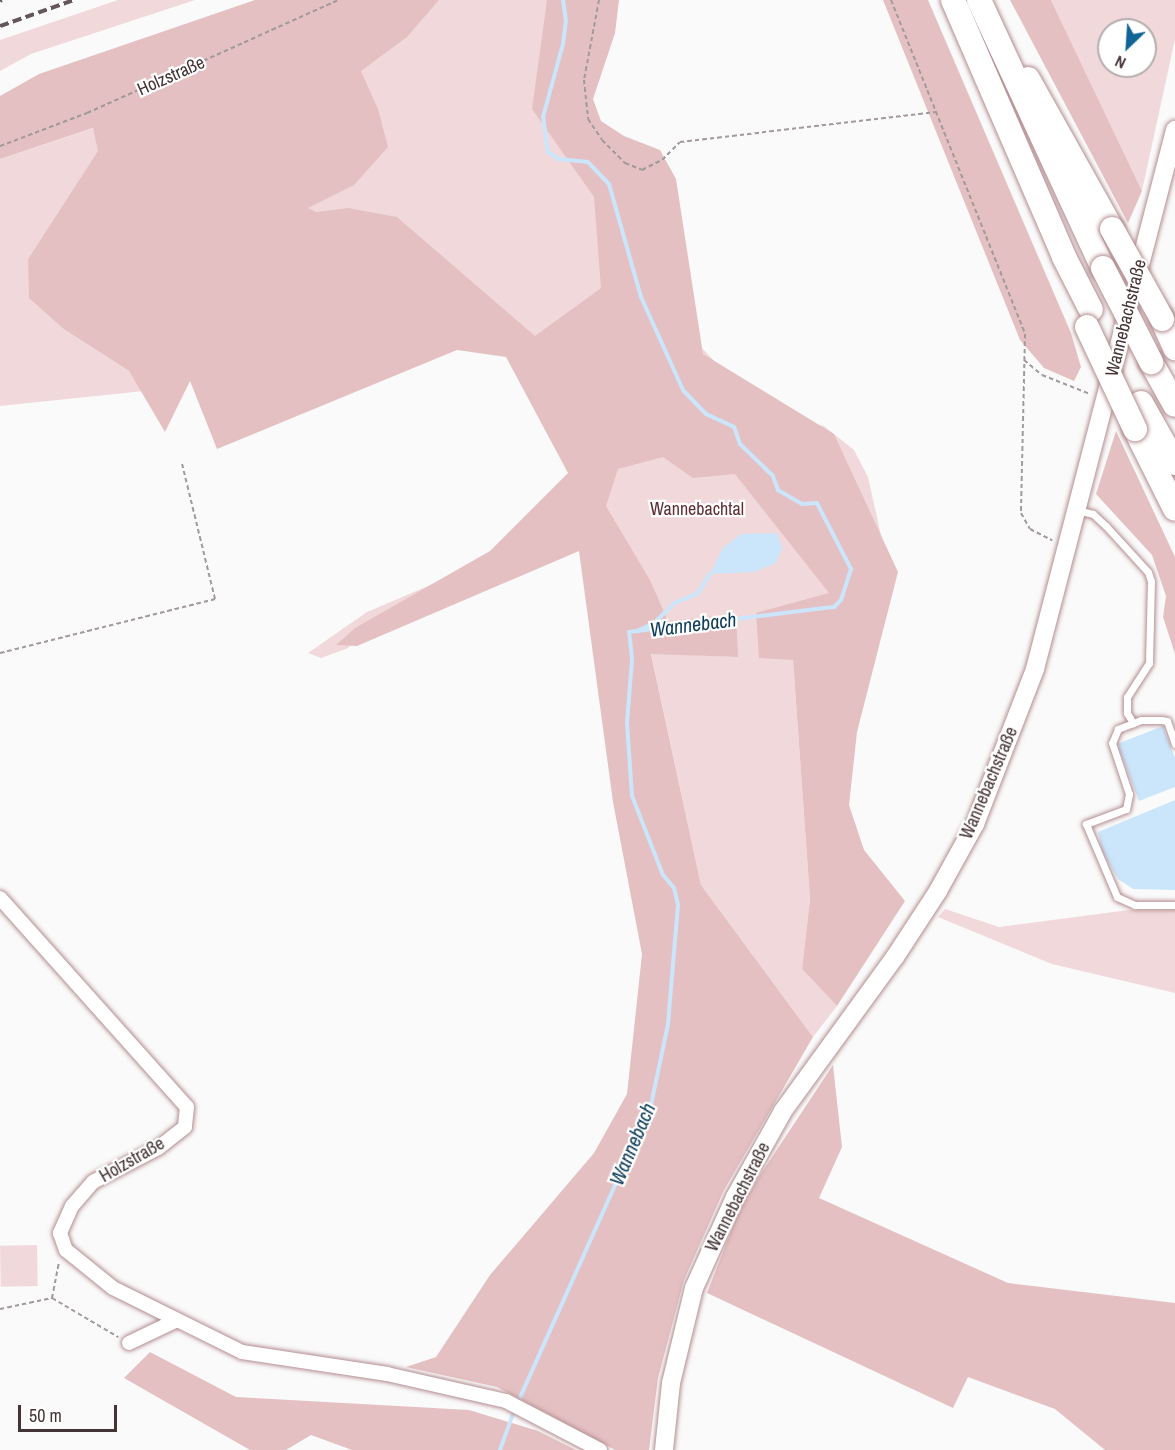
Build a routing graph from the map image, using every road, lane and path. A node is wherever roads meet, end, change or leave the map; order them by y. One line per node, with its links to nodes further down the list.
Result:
1 (339, 0): 8 (path, Holzstraße)
2 (599, 0): 6 (path)
3 (891, 0): 6 (path)
4 (953, 0): 9 (highway)
5 (982, 7): 10 (highway, bridge); 14 (highway, bridge)
6 (936, 112): 12 (path)
7 (1175, 130): 13 (main road, Wannebachstraße)
8 (0, 146)
9 (1089, 318): 15 (highway); 17 (highway, bridge)
10 (1169, 328): 11 (highway)
11 (1175, 348)
12 (1024, 360): 13 (path); 19 (path)
13 (1106, 400): 18 (main road, Wannebachstraße)
14 (1175, 405)
15 (1175, 463)
16 (182, 464): 20 (path)
17 (1175, 509)
18 (1077, 510): 19 (main road, Wannebachstraße); 21 (lane)
19 (1068, 547): 31 (main road, Wannebachstraße)
20 (0, 653)
21 (1133, 723): 22 (lane); 24 (lane)
22 (1175, 744)
23 (0, 898): 25 (street, Holzstraße)
24 (1175, 905)
25 (60, 1233): 26 (path); 28 (street)
26 (52, 1298): 27 (path); 29 (path)
27 (0, 1309)
28 (177, 1320): 29 (street); 30 (street)
29 (129, 1343)
30 (600, 1450)
31 (664, 1450)

